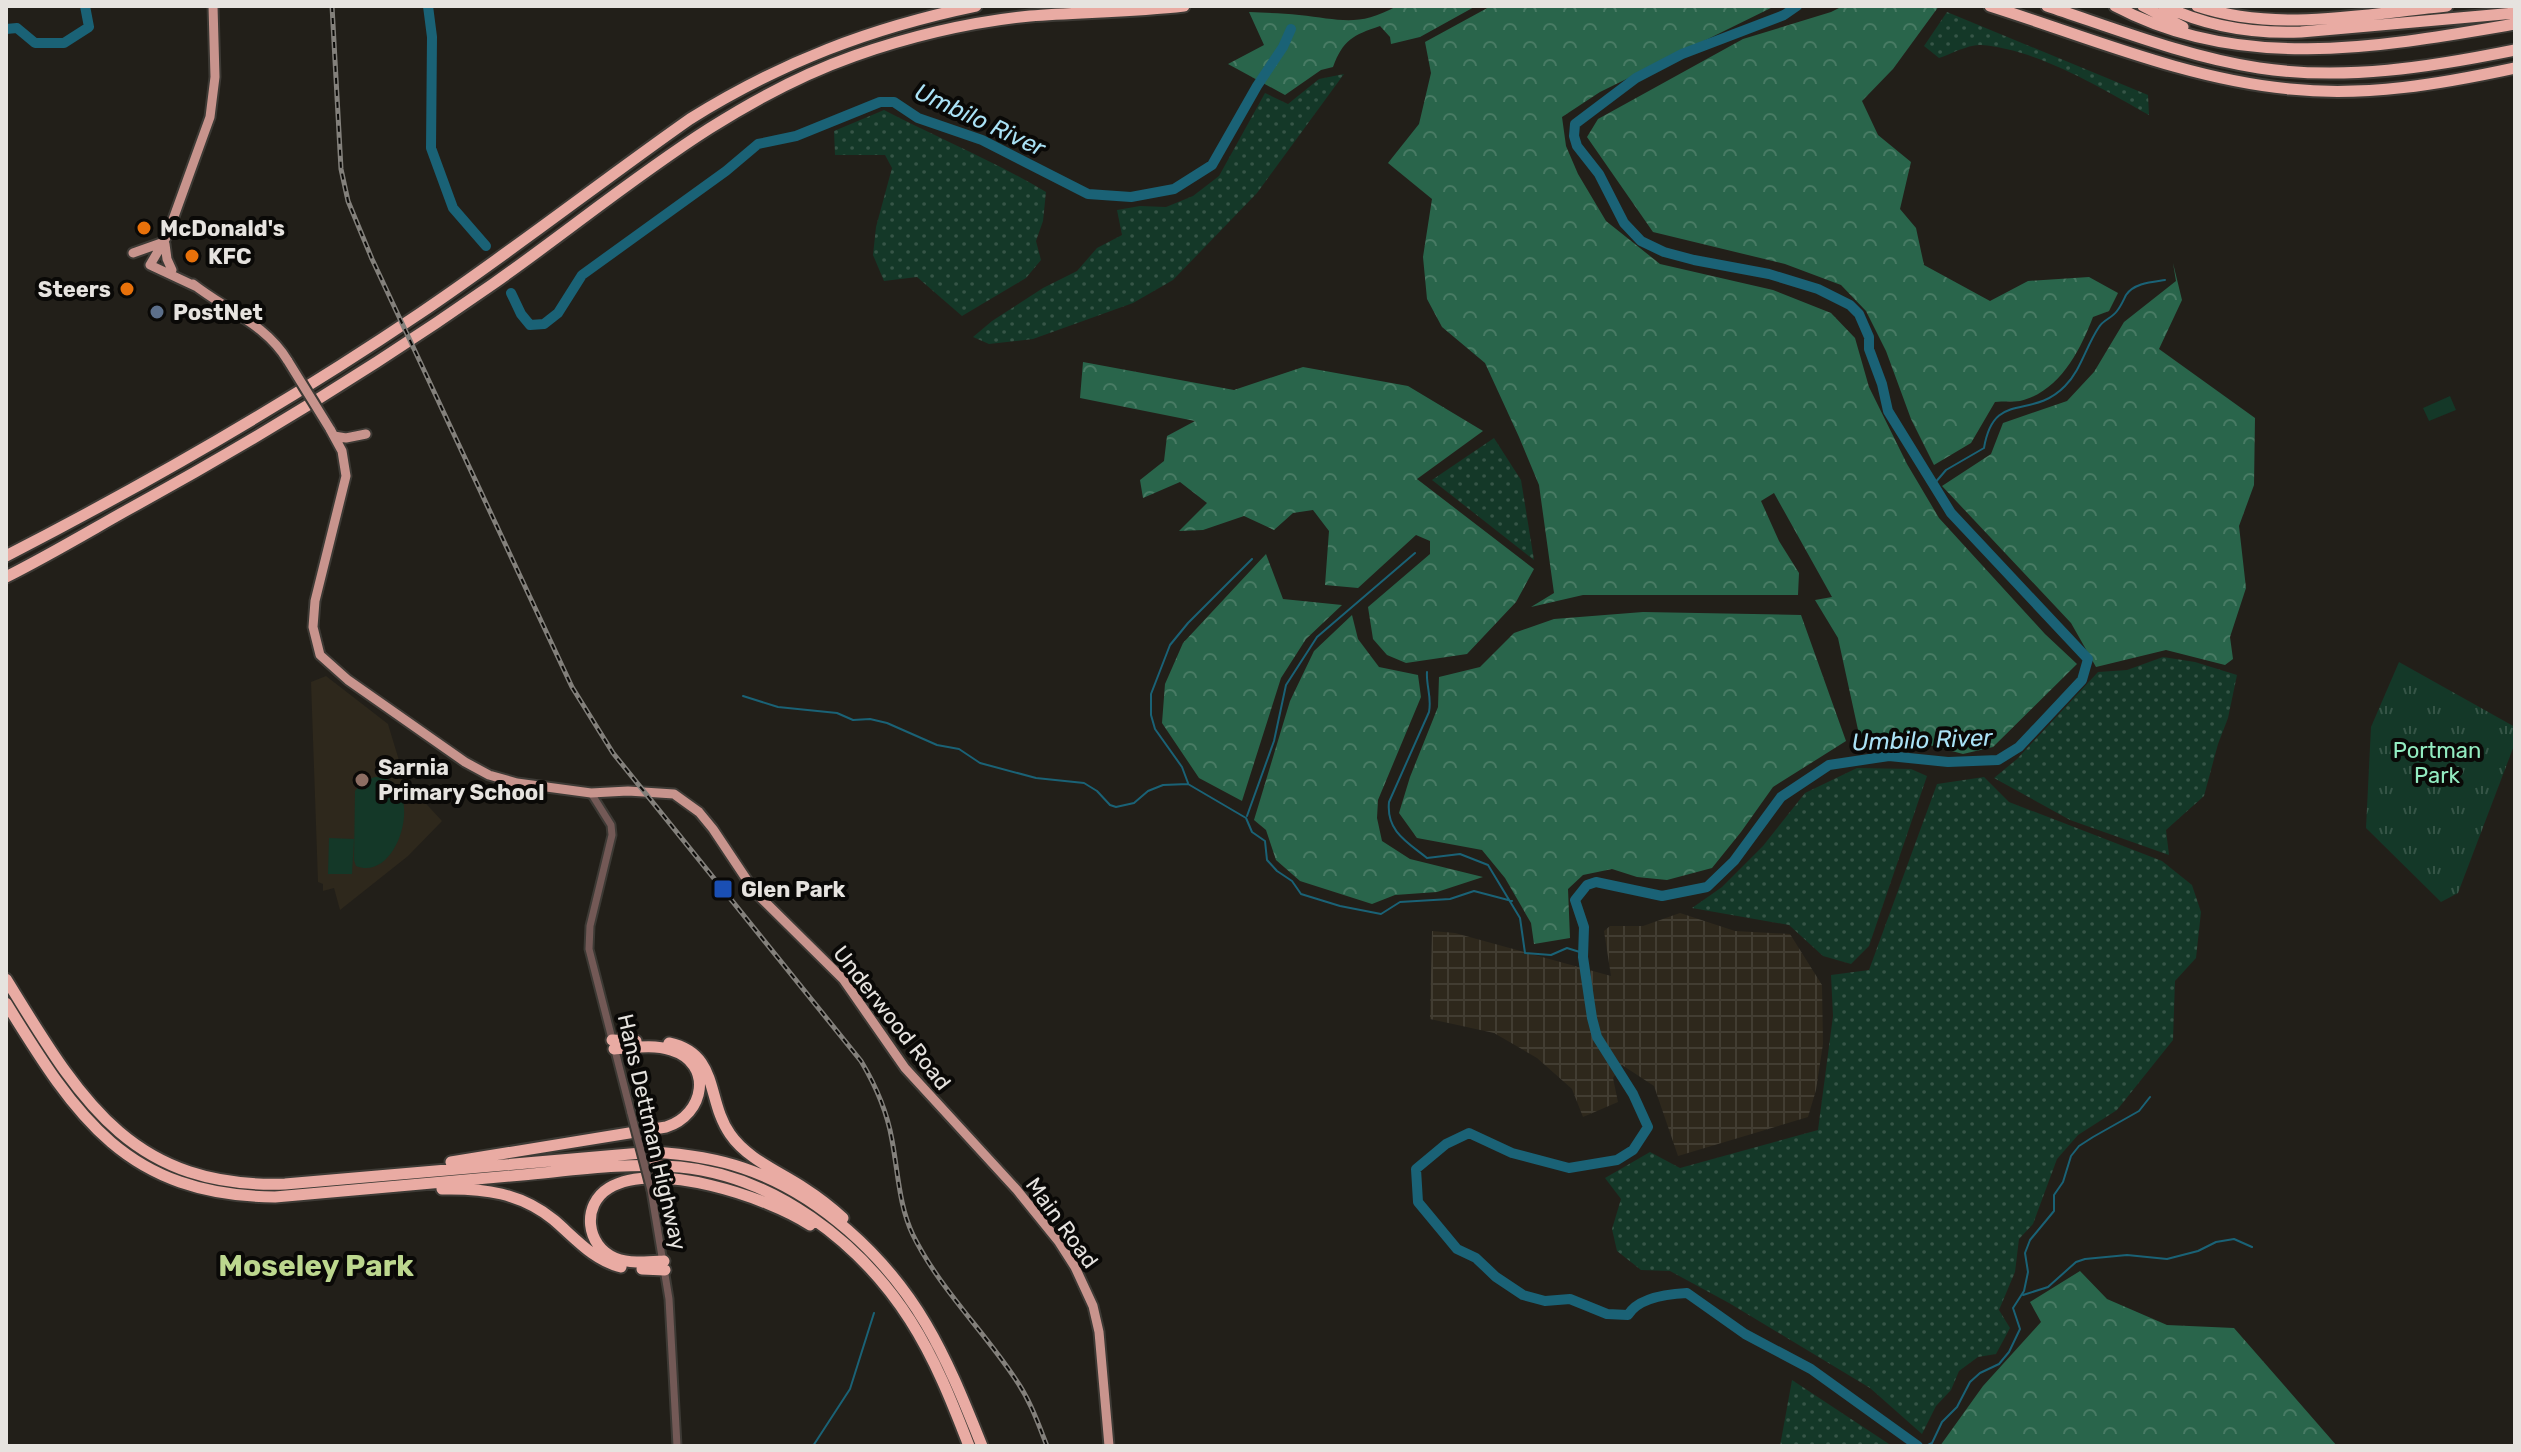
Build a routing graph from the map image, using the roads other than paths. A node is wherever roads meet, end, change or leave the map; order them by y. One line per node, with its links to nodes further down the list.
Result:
1 (213, 6): 18 (main road)
2 (976, 6): 25 (highway)
3 (1184, 6): 26 (highway)
4 (1990, 6): 17 (highway)
5 (2047, 6): 16 (highway)
6 (2115, 6): 15 (highway)
7 (2143, 6): 15 (highway)
8 (2164, 6): 12 (highway)
9 (2197, 6): 13 (highway)
10 (2209, 6): 13 (highway)
11 (2447, 6): 13 (highway)
12 (2515, 13)
13 (2272, 20)
14 (2515, 24): 15 (highway)
15 (2241, 44)
16 (2515, 50)
17 (2515, 68)
18 (165, 241): 19 (main road); 20 (main road); 21 (main road)
19 (133, 253)
20 (155, 264): 21 (main road, Underwood Road); 22 (main road, Underwood Road)
21 (172, 270): 22 (main road, Underwood Road)
22 (197, 287): 23 (main road, Underwood Road, bridge)
23 (332, 432): 24 (main road); 27 (main road, Underwood Road)
24 (366, 434)
25 (6, 556)
26 (8, 576)
27 (591, 793): 30 (street, Hans Dettman Highway); 31 (main road, Underwood Road)
28 (9, 984): 32 (highway)
29 (6, 1003): 33 (highway)
30 (613, 1045): 32 (highway); 34 (street, Hans Dettman Highway, bridge); 36 (highway)
31 (996, 1168): 40 (main road, Main Road)
32 (364, 1177): 36 (highway)
33 (333, 1192): 34 (highway); 35 (highway)
34 (664, 1265): 35 (highway); 37 (street, Hans Dettman Highway)
35 (869, 1267): 38 (highway)
36 (911, 1302): 39 (highway)
37 (677, 1446)
38 (969, 1446)
39 (982, 1446)
40 (1109, 1446)

